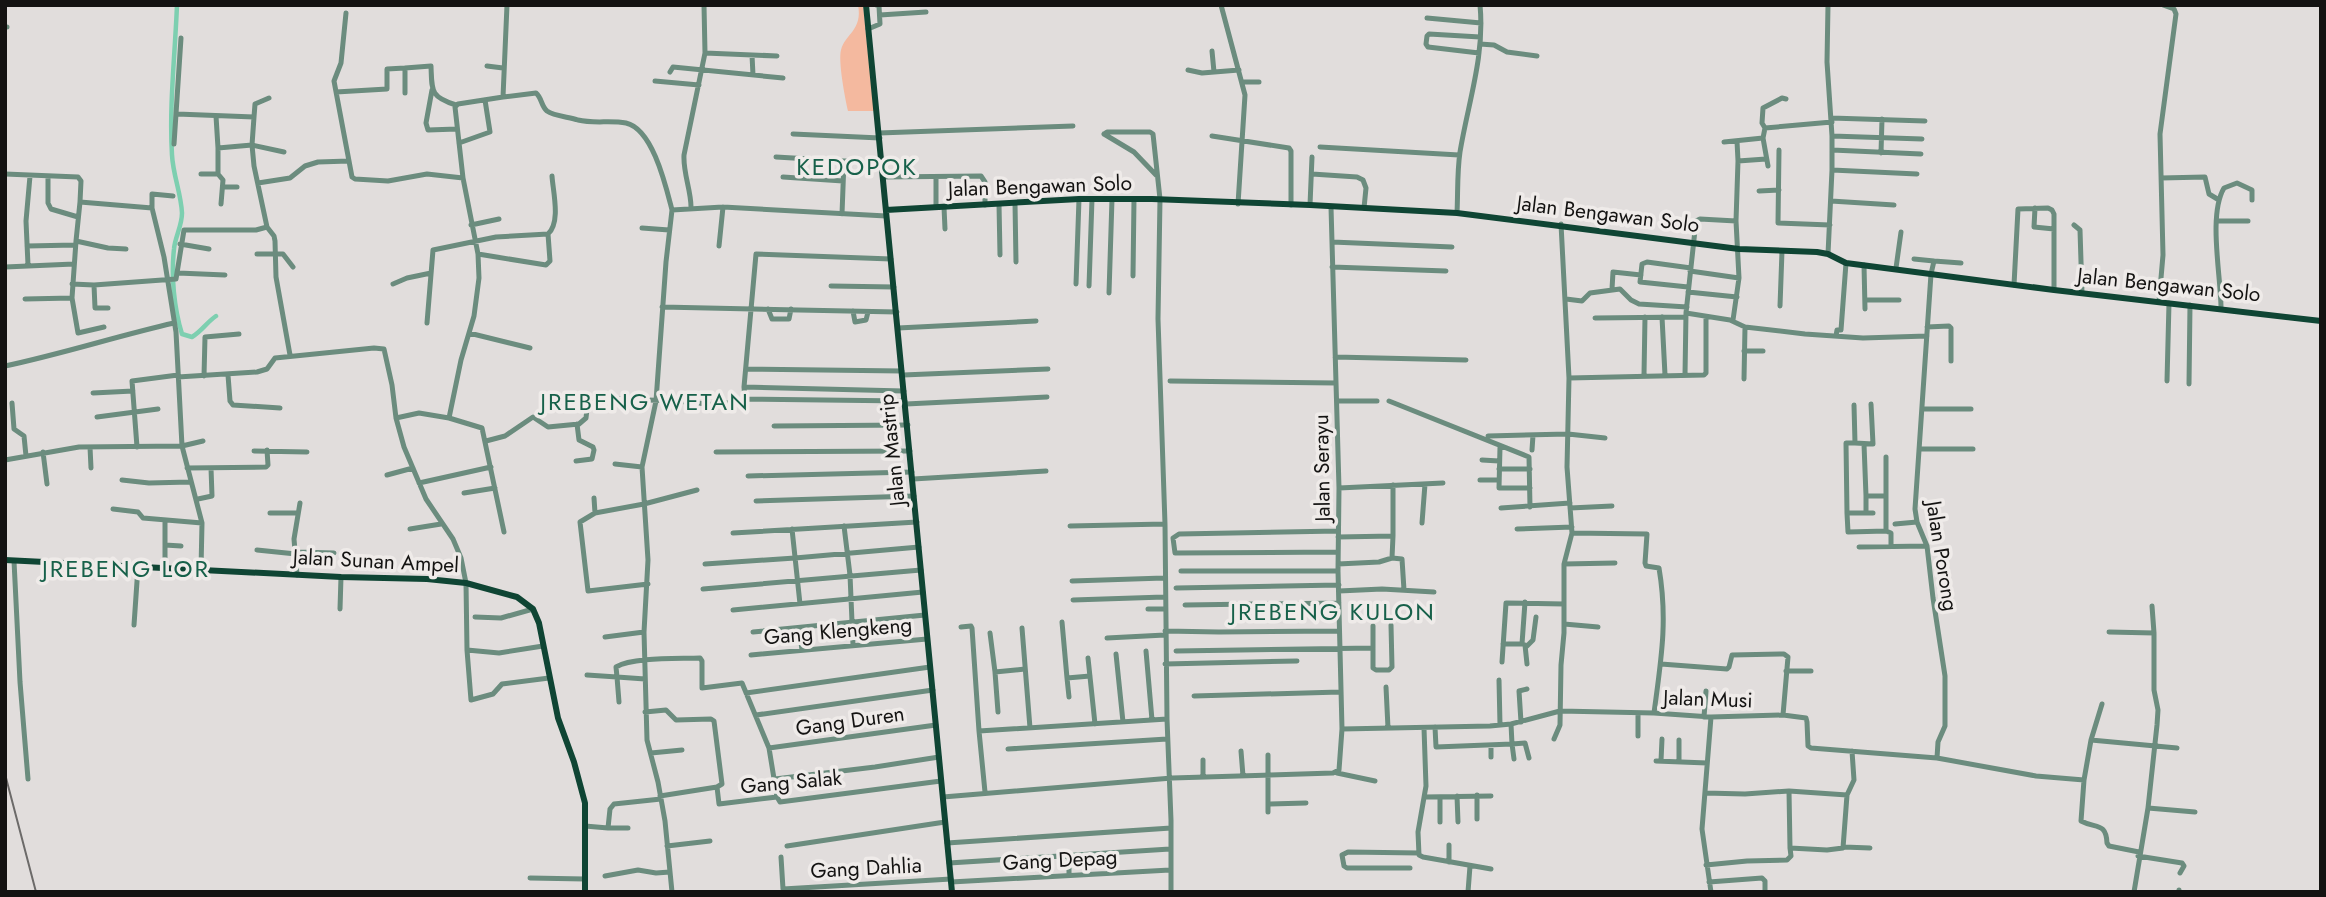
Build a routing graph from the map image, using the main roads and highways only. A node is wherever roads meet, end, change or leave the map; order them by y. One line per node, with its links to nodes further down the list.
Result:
1 (866, 5): 2 (main road, Jalan Mastrip)
2 (886, 213): 3 (main road, Jalan Bengawan Solo); 6 (main road, Jalan Mastrip)
3 (2321, 321)
4 (5, 561): 5 (main road, Jalan Sunan Ampel)
5 (586, 892)
6 (952, 892)

